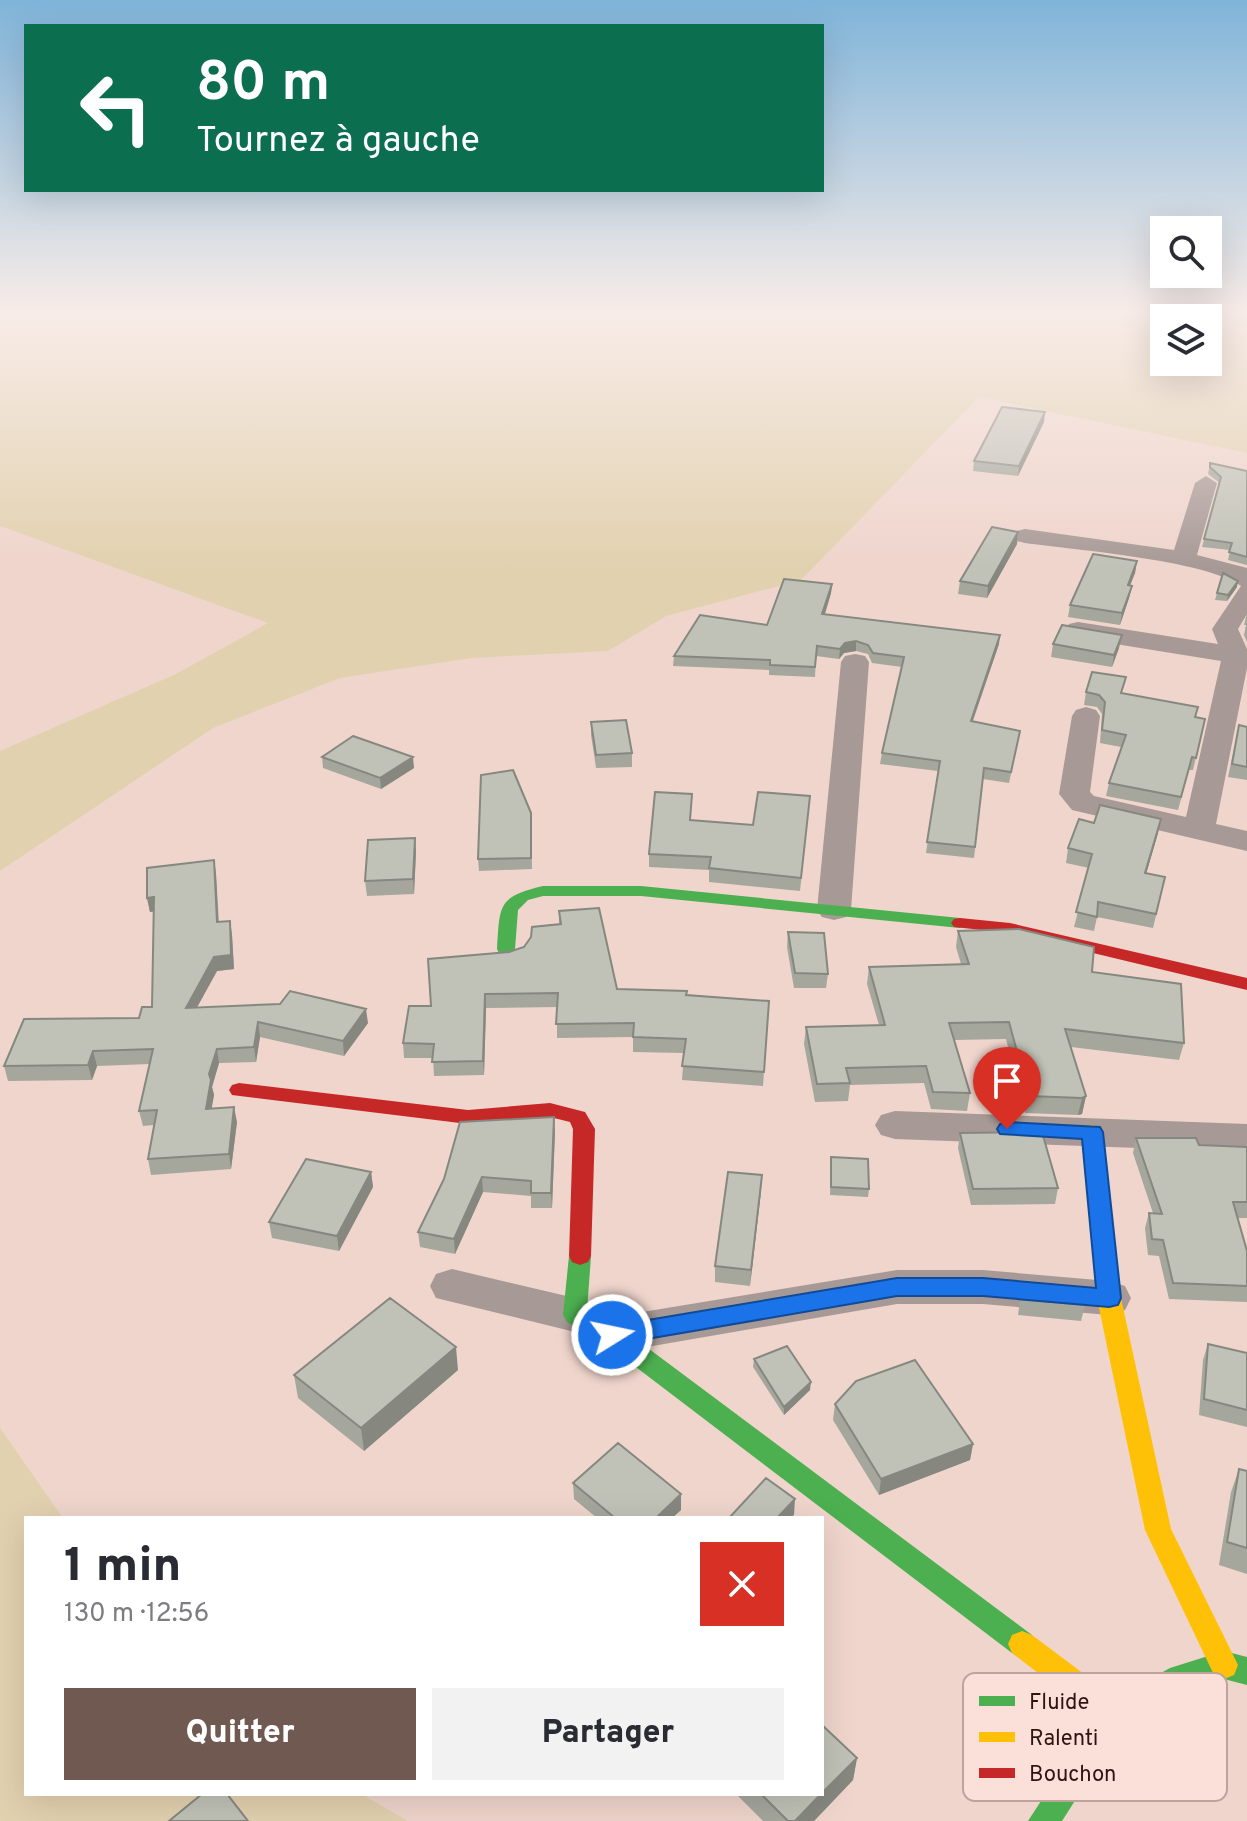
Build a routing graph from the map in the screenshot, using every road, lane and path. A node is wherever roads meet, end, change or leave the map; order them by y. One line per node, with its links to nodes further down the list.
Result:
1 (1206, 483): 3 (street)
2 (1025, 536): 3 (street)
3 (1184, 559): 4 (street)
4 (1247, 580)
5 (1247, 592): 7 (street)
6 (1067, 628): 7 (street)
7 (1242, 656): 10 (street)
8 (855, 662): 12 (street)
9 (1086, 716): 10 (street)
10 (1199, 832): 11 (street)
11 (1247, 841)
12 (834, 910): 13 (street); 14 (street)
13 (506, 949)
14 (1247, 984)
15 (239, 1090): 21 (street)
16 (895, 1125): 17 (street)
17 (1092, 1132): 18 (street); 20 (street)
18 (1247, 1138)
19 (452, 1286): 21 (street)
20 (1109, 1298): 21 (street); 22 (street)
21 (593, 1325): 24 (street)
22 (1224, 1665): 23 (street); 25 (street)
23 (1247, 1671)
24 (1059, 1673)
25 (1197, 1673)
26 (1057, 1801): 27 (street)
27 (1044, 1821)

